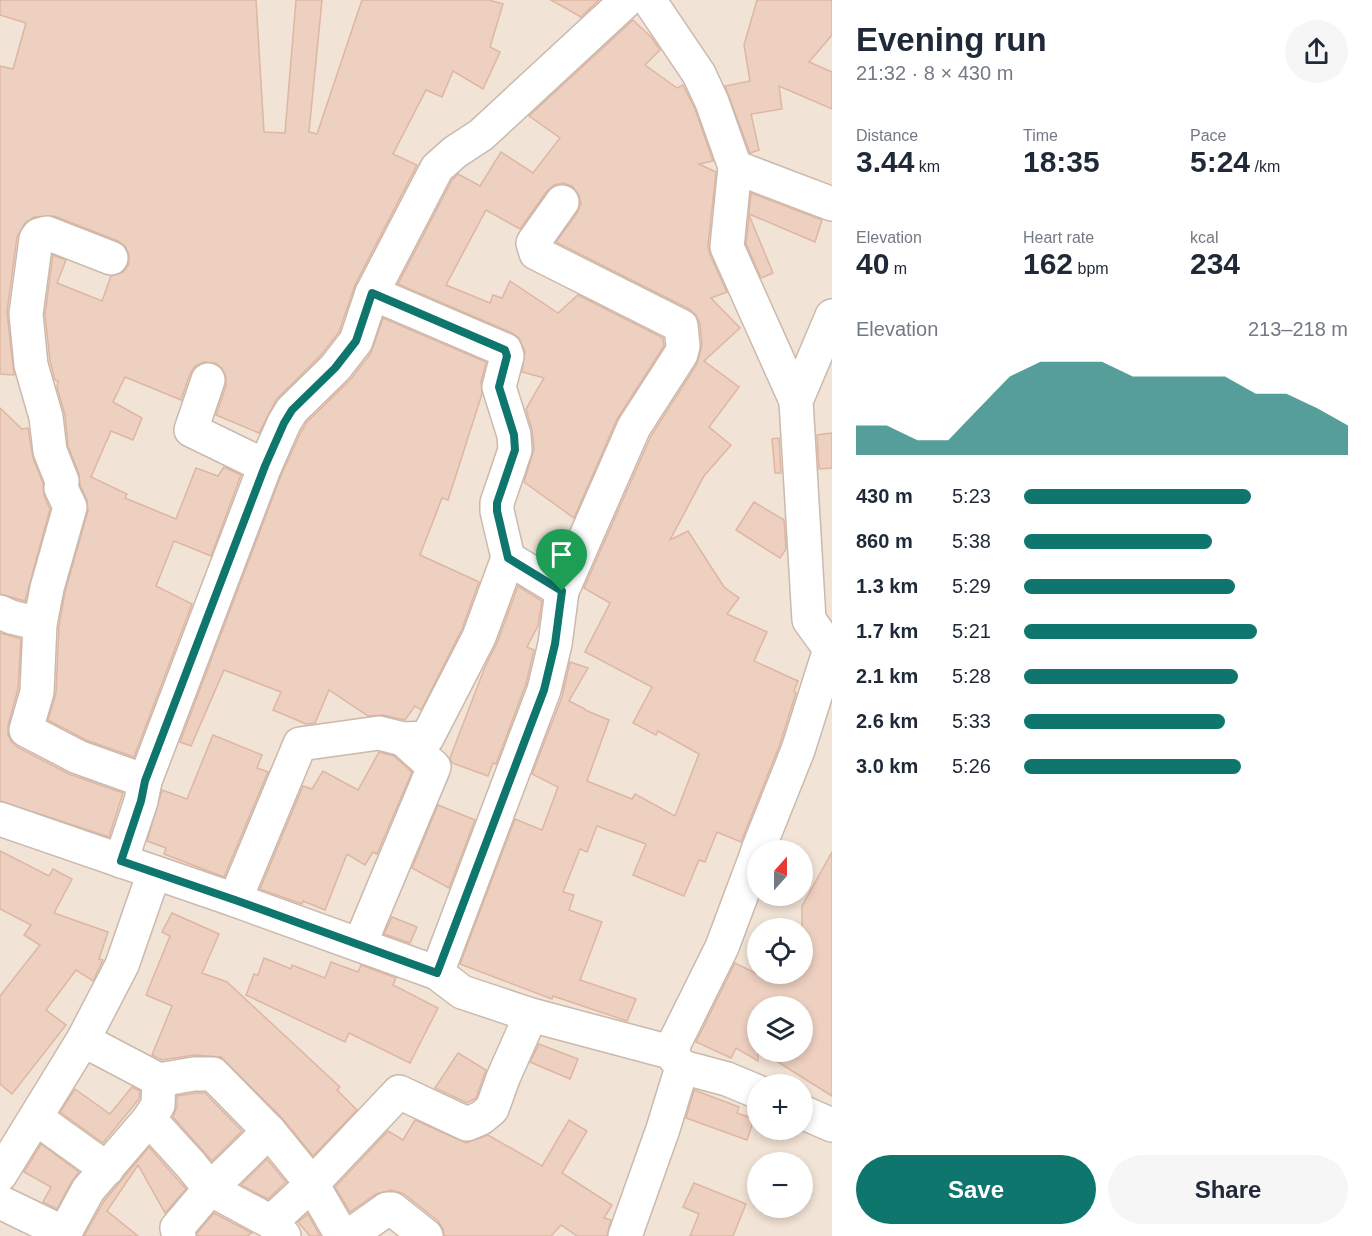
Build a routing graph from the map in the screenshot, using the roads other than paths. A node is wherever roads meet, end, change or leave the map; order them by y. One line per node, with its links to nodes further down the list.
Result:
1 (627, 0): 7 (street)
2 (649, 0): 3 (street)
3 (735, 167): 5 (street); 10 (street)
4 (562, 202): 13 (street)
5 (832, 204)
6 (111, 258): 15 (street)
7 (372, 293): 11 (street); 12 (street)
8 (832, 316): 10 (street)
9 (208, 380): 11 (street)
10 (795, 401): 19 (street)
11 (265, 466): 17 (street)
12 (508, 558): 13 (street); 16 (street)
13 (562, 591): 25 (street)
14 (0, 612): 15 (street)
15 (40, 624): 17 (street)
16 (403, 739): 23 (street); 24 (street)
17 (145, 781): 20 (street)
18 (0, 819): 20 (street)
19 (762, 840)
20 (121, 861): 21 (street)
21 (154, 873): 23 (street); 27 (street)
22 (747, 880): 28 (street)
23 (235, 900): 24 (street)
24 (360, 944): 25 (street)
25 (437, 973): 26 (street)
26 (531, 1016): 28 (street); 38 (street)
27 (83, 1040): 29 (street); 32 (street)
28 (676, 1060): 30 (street); 47 (street)
29 (159, 1080): 33 (street); 35 (street)
30 (747, 1087)
31 (813, 1117): 34 (street)
32 (36, 1118): 36 (street); 37 (street)
33 (149, 1119): 36 (street); 39 (street)
34 (832, 1125)
35 (269, 1131): 38 (street); 39 (street)
36 (107, 1169): 42 (street)
37 (0, 1175)
38 (312, 1184): 41 (street); 44 (street)
39 (210, 1189): 41 (street); 43 (street)
40 (0, 1202): 42 (street)
41 (277, 1229)
42 (63, 1235)
43 (179, 1236)
44 (342, 1236)
45 (349, 1236): 46 (street)
46 (426, 1236)
47 (625, 1236)

